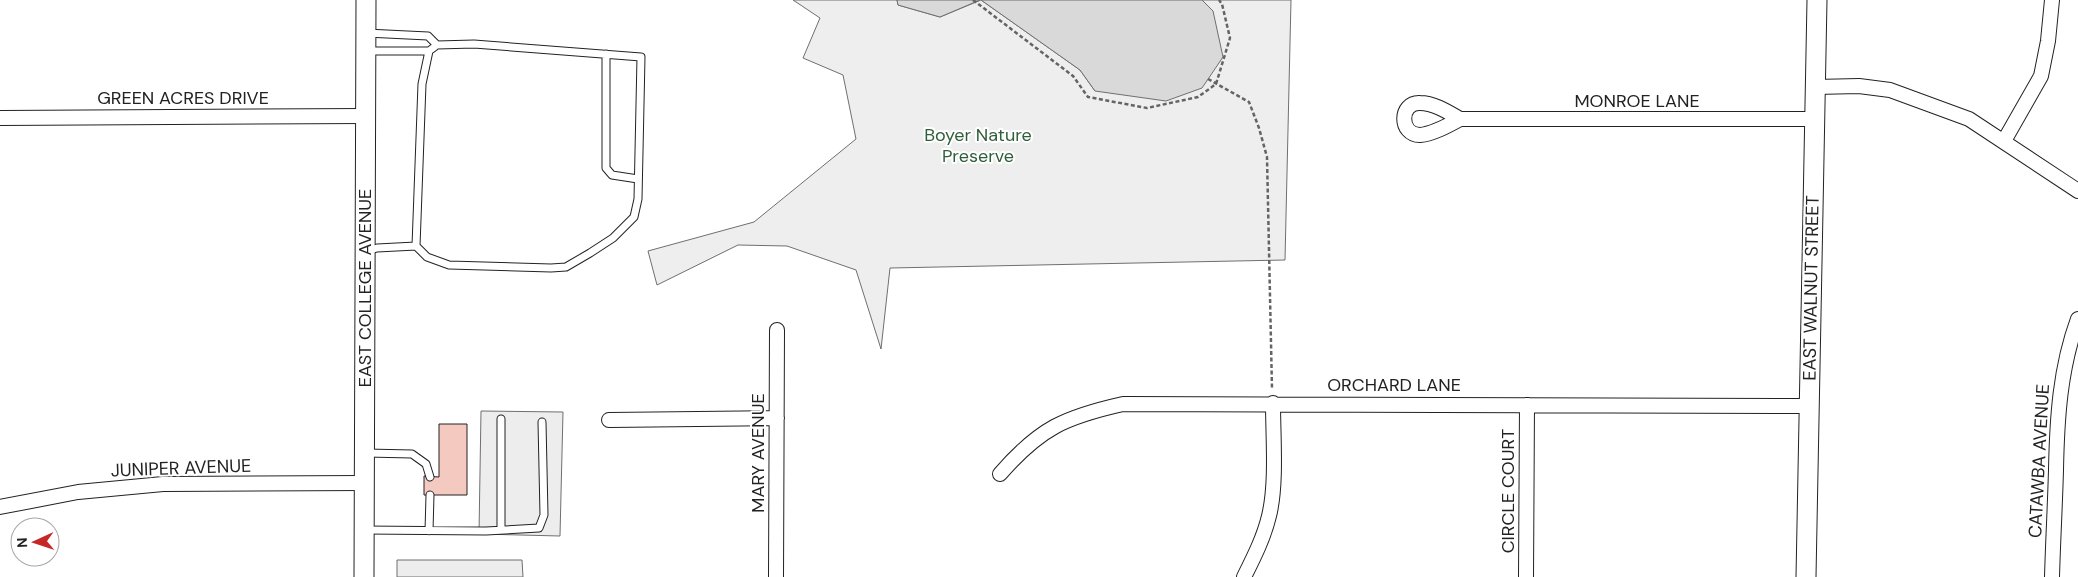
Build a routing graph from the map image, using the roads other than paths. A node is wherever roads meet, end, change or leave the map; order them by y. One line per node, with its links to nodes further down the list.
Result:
1 (366, 0): 4 (main road, EAST COLLEGE AVENUE)
2 (1817, 0): 8 (main road, EAST WALNUT STREET)
3 (2052, 0): 13 (street)
4 (366, 42): 5 (lane); 6 (lane); 9 (main road, EAST COLLEGE AVENUE)
5 (437, 44): 6 (lane); 7 (lane)
6 (429, 51): 16 (lane)
7 (606, 54): 14 (lane); 14 (lane)
8 (1815, 87): 12 (main road, EAST WALNUT STREET); 13 (street)
9 (366, 116): 10 (street, GREEN ACRES DRIVE); 17 (main road, EAST COLLEGE AVENUE)
10 (0, 118)
11 (1460, 119): 12 (street, MONROE LANE)
12 (1814, 119): 22 (main road, EAST WALNUT STREET)
13 (2004, 141): 15 (street)
14 (638, 179): 16 (lane)
15 (2078, 192)
16 (416, 246): 17 (lane)
17 (366, 251): 27 (main road, EAST COLLEGE AVENUE)
18 (2078, 319): 41 (street, CATAWBA AVENUE)
19 (777, 330): 23 (street, MARY AVENUE)
20 (1273, 404): 21 (street, ORCHARD LANE); 28 (street, ORCHARD LANE); 38 (street)
21 (1527, 405): 22 (street, ORCHARD LANE); 39 (street, CIRCLE COURT)
22 (1809, 406): 40 (main road, EAST WALNUT STREET)
23 (777, 418): 25 (street); 37 (street, MARY AVENUE)
24 (501, 419): 35 (lane)
25 (608, 420)
26 (542, 422): 35 (lane)
27 (364, 453): 29 (lane); 30 (main road, EAST COLLEGE AVENUE)
28 (1000, 474)
29 (430, 476)
30 (364, 483): 32 (street, JUNIPER AVENUE); 33 (main road, EAST COLLEGE AVENUE)
31 (430, 495): 34 (lane)
32 (0, 507)
33 (364, 530): 34 (lane); 36 (main road, EAST COLLEGE AVENUE)
34 (429, 530): 35 (lane)
35 (501, 530)
36 (364, 577)
37 (776, 577)
38 (1244, 577)
39 (1526, 577)
40 (1806, 577)
41 (2052, 577)

